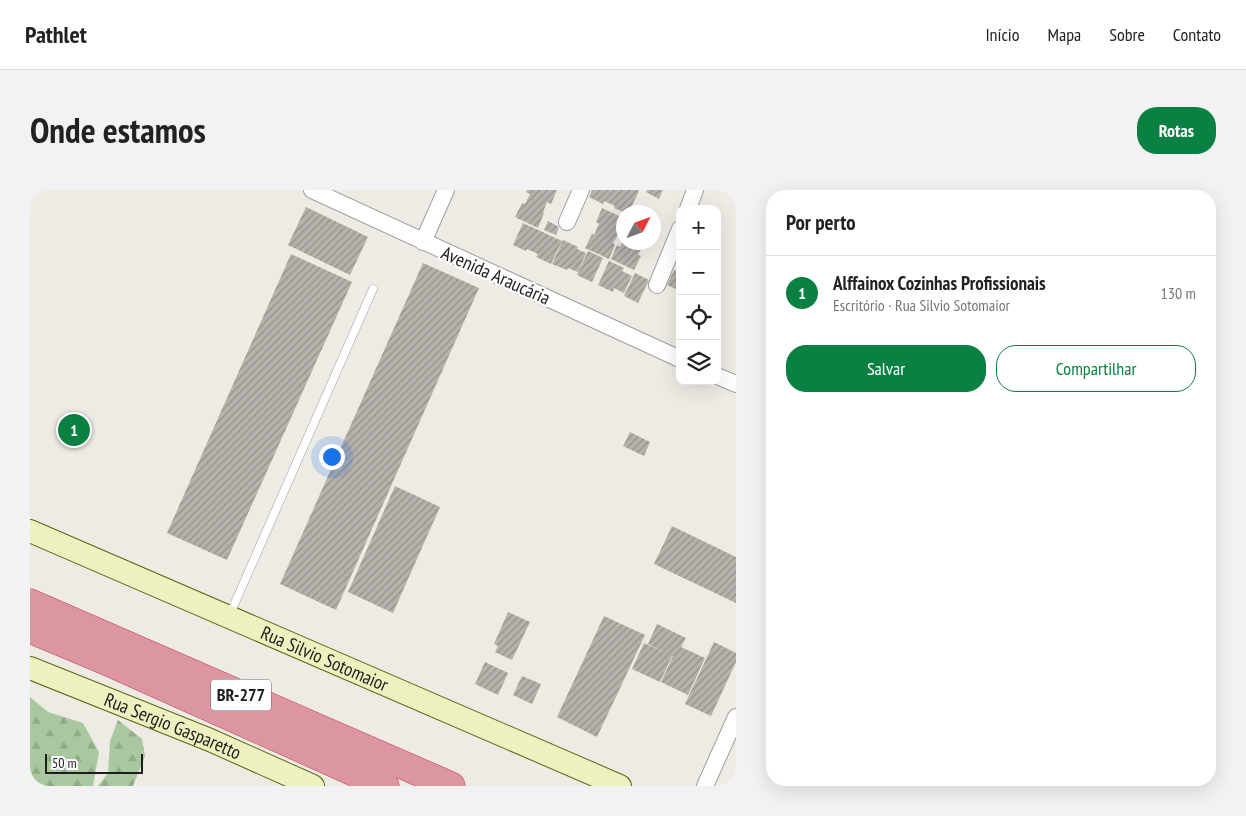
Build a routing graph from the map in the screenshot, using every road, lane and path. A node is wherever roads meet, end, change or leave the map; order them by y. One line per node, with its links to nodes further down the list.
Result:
1 (312, 190): 8 (street, Avenida Araucária)
2 (446, 190): 8 (street)
3 (581, 190): 6 (street)
4 (695, 190): 5 (street)
5 (689, 205)
6 (568, 222)
7 (676, 239): 9 (street)
8 (423, 242): 11 (street, Avenida Araucária)
9 (657, 285)
10 (373, 289): 16 (lane)
11 (676, 357)
12 (721, 378): 13 (street)
13 (736, 384)
14 (30, 531): 16 (street, Rua Silvio Sotomaior)
15 (30, 604): 24 (highway, BR-277)
16 (229, 617): 25 (street, Rua Silvio Sotomaior)
17 (30, 629): 19 (highway, BR-277)
18 (30, 646): 19 (highway)
19 (102, 659): 23 (highway, BR-277)
20 (30, 668): 22 (street, Rua Sergio Gasparetto)
21 (736, 717): 26 (street)
22 (313, 786)
23 (384, 786)
24 (451, 786)
25 (620, 786)
26 (705, 786)

